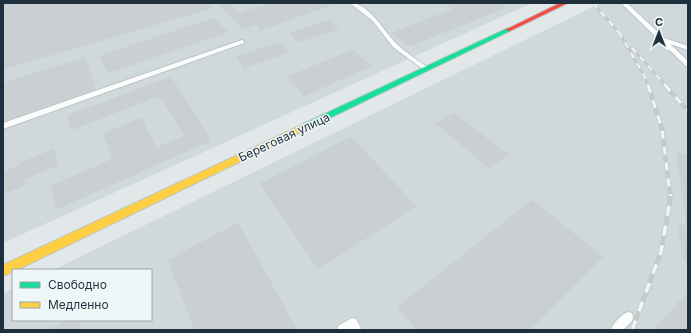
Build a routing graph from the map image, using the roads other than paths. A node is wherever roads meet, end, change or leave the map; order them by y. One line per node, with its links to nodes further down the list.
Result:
1 (353, 3): 8 (lane)
2 (565, 3): 8 (street, Береговая улица)
3 (624, 3): 4 (lane)
4 (661, 39): 6 (lane); 7 (lane)
5 (242, 42): 9 (lane)
6 (688, 48)
7 (688, 65)
8 (426, 69): 10 (street, Береговая улица)
9 (3, 126)
10 (3, 271)
11 (628, 317): 14 (lane)
12 (342, 330): 13 (lane)
13 (357, 330)
14 (616, 330)

